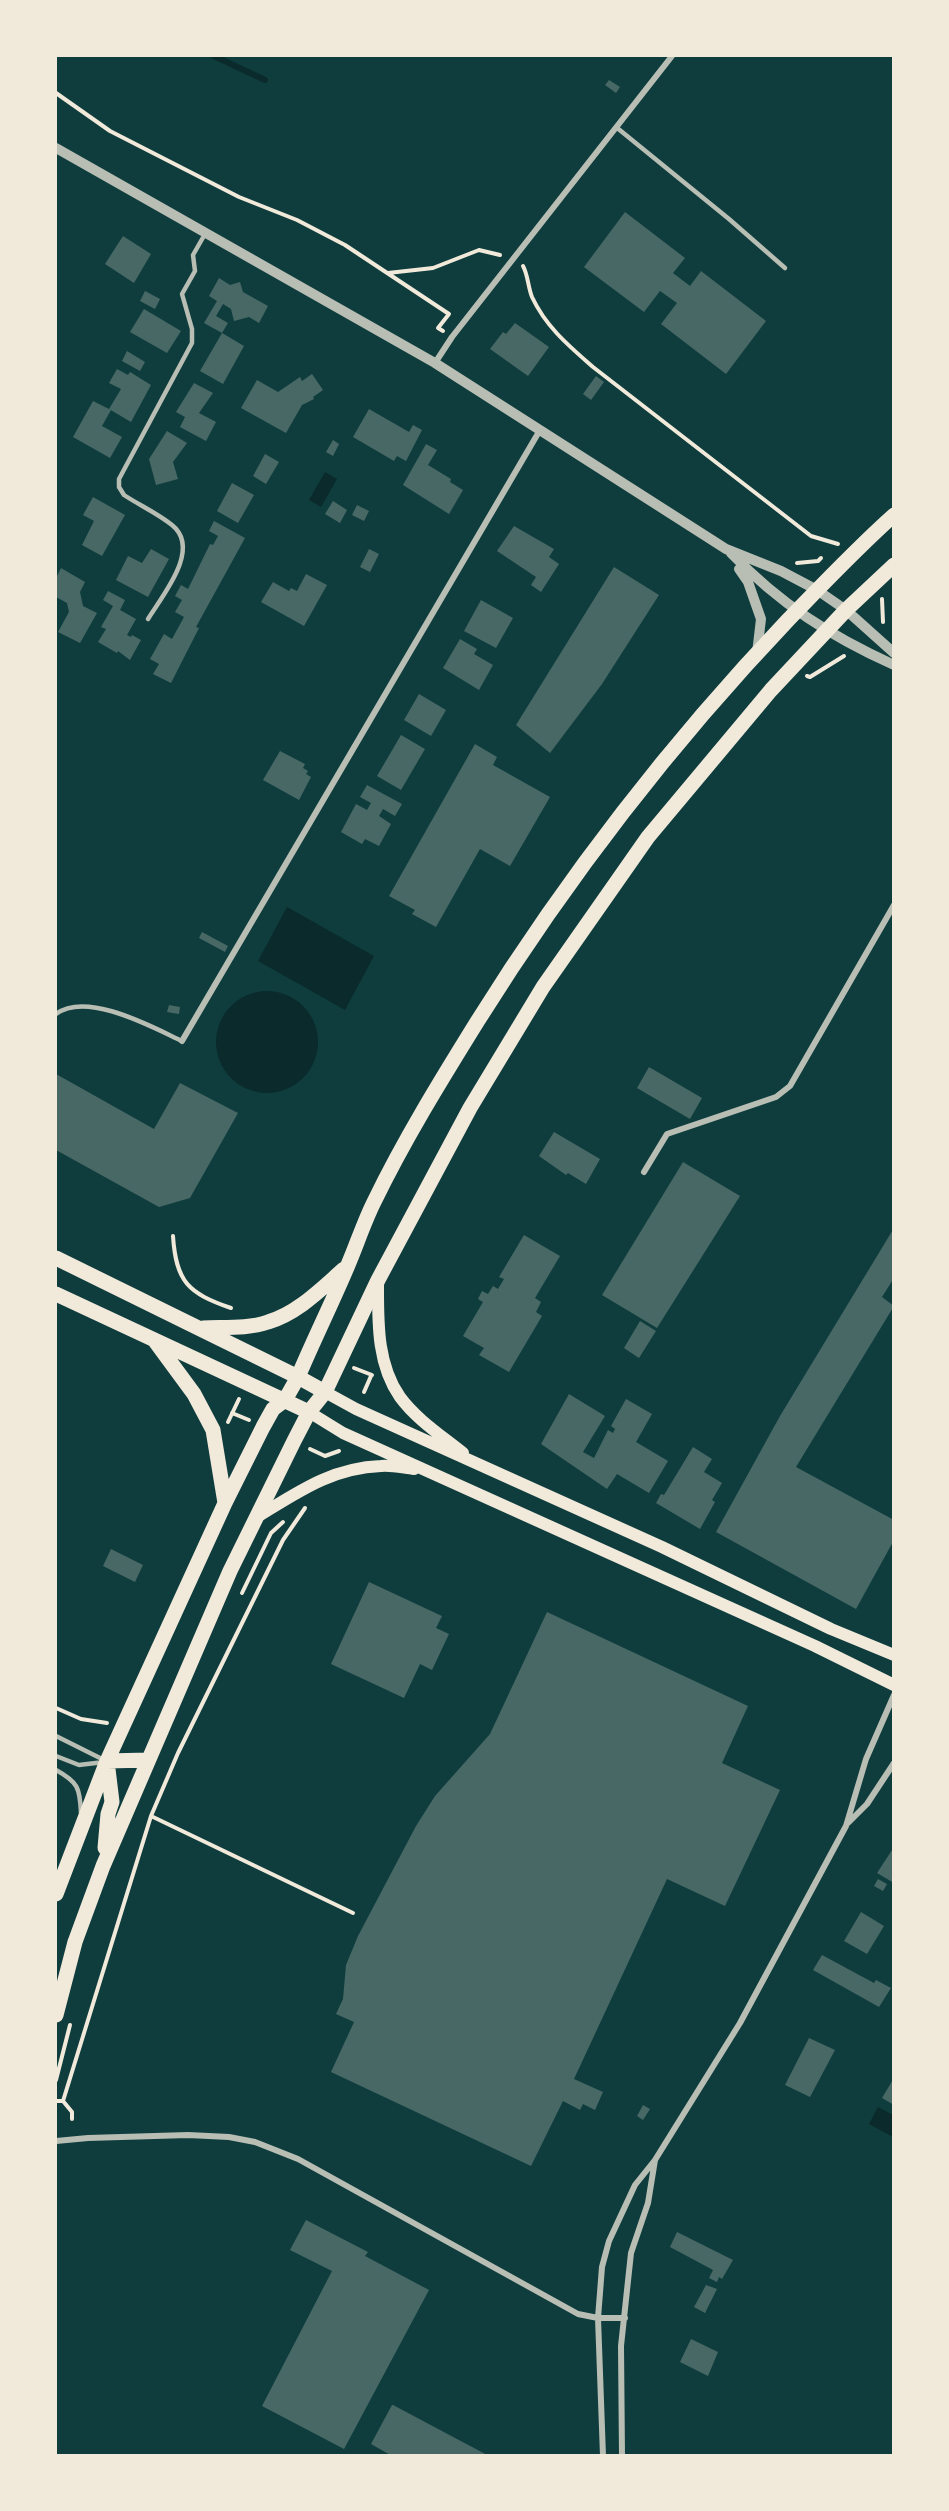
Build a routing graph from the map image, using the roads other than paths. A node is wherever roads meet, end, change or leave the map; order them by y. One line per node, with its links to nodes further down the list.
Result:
1 (672, 56): 2 (street)
2 (616, 128): 5 (lane); 6 (street)
3 (56, 148): 4 (street)
4 (206, 232): 6 (street); 14 (lane)
5 (785, 268)
6 (435, 363): 7 (street)
7 (540, 430): 9 (street); 21 (street)
8 (894, 516): 11 (main road)
9 (726, 549): 11 (street); 13 (street); 16 (street)
10 (894, 565): 12 (main road)
11 (816, 590): 12 (street); 13 (main road)
12 (846, 610): 15 (main road); 17 (street)
13 (797, 611): 15 (street); 16 (main road)
14 (148, 620)
15 (826, 630): 18 (street); 25 (main road)
16 (757, 653): 24 (main road)
17 (894, 653)
18 (894, 665)
19 (894, 905): 22 (street)
20 (56, 1014): 21 (lane)
21 (182, 1041)
22 (644, 1172)
23 (56, 1256): 27 (main road)
24 (348, 1265): 27 (main road); 29 (main road)
25 (378, 1280): 30 (main road); 33 (main road)
26 (56, 1294): 28 (main road)
27 (200, 1328): 29 (main road)
28 (155, 1341): 31 (main road); 35 (main road)
29 (298, 1377): 30 (main road); 31 (main road)
30 (325, 1392): 32 (main road); 33 (main road)
31 (285, 1400): 32 (main road); 35 (main road)
32 (309, 1412): 34 (main road); 36 (main road)
33 (475, 1463): 37 (main road)
34 (426, 1470): 36 (main road); 38 (main road)
35 (225, 1503): 43 (main road)
36 (257, 1517): 42 (main road)
37 (894, 1655)
38 (894, 1685)
39 (894, 1695): 47 (street)
40 (56, 1736): 43 (lane)
41 (56, 1756): 43 (lane)
42 (148, 1760): 43 (main road); 48 (main road)
43 (107, 1761): 46 (main road); 48 (main road)
44 (894, 1763): 47 (street)
45 (56, 1770): 46 (lane)
46 (82, 1823): 49 (main road)
47 (846, 1826): 52 (street)
48 (103, 1866): 50 (main road)
49 (56, 1894)
50 (56, 2014)
51 (56, 2141): 53 (street)
52 (655, 2160): 53 (street); 54 (street)
53 (598, 2318): 54 (street); 55 (street)
54 (625, 2318): 56 (street)
55 (603, 2456)
56 (622, 2456)

